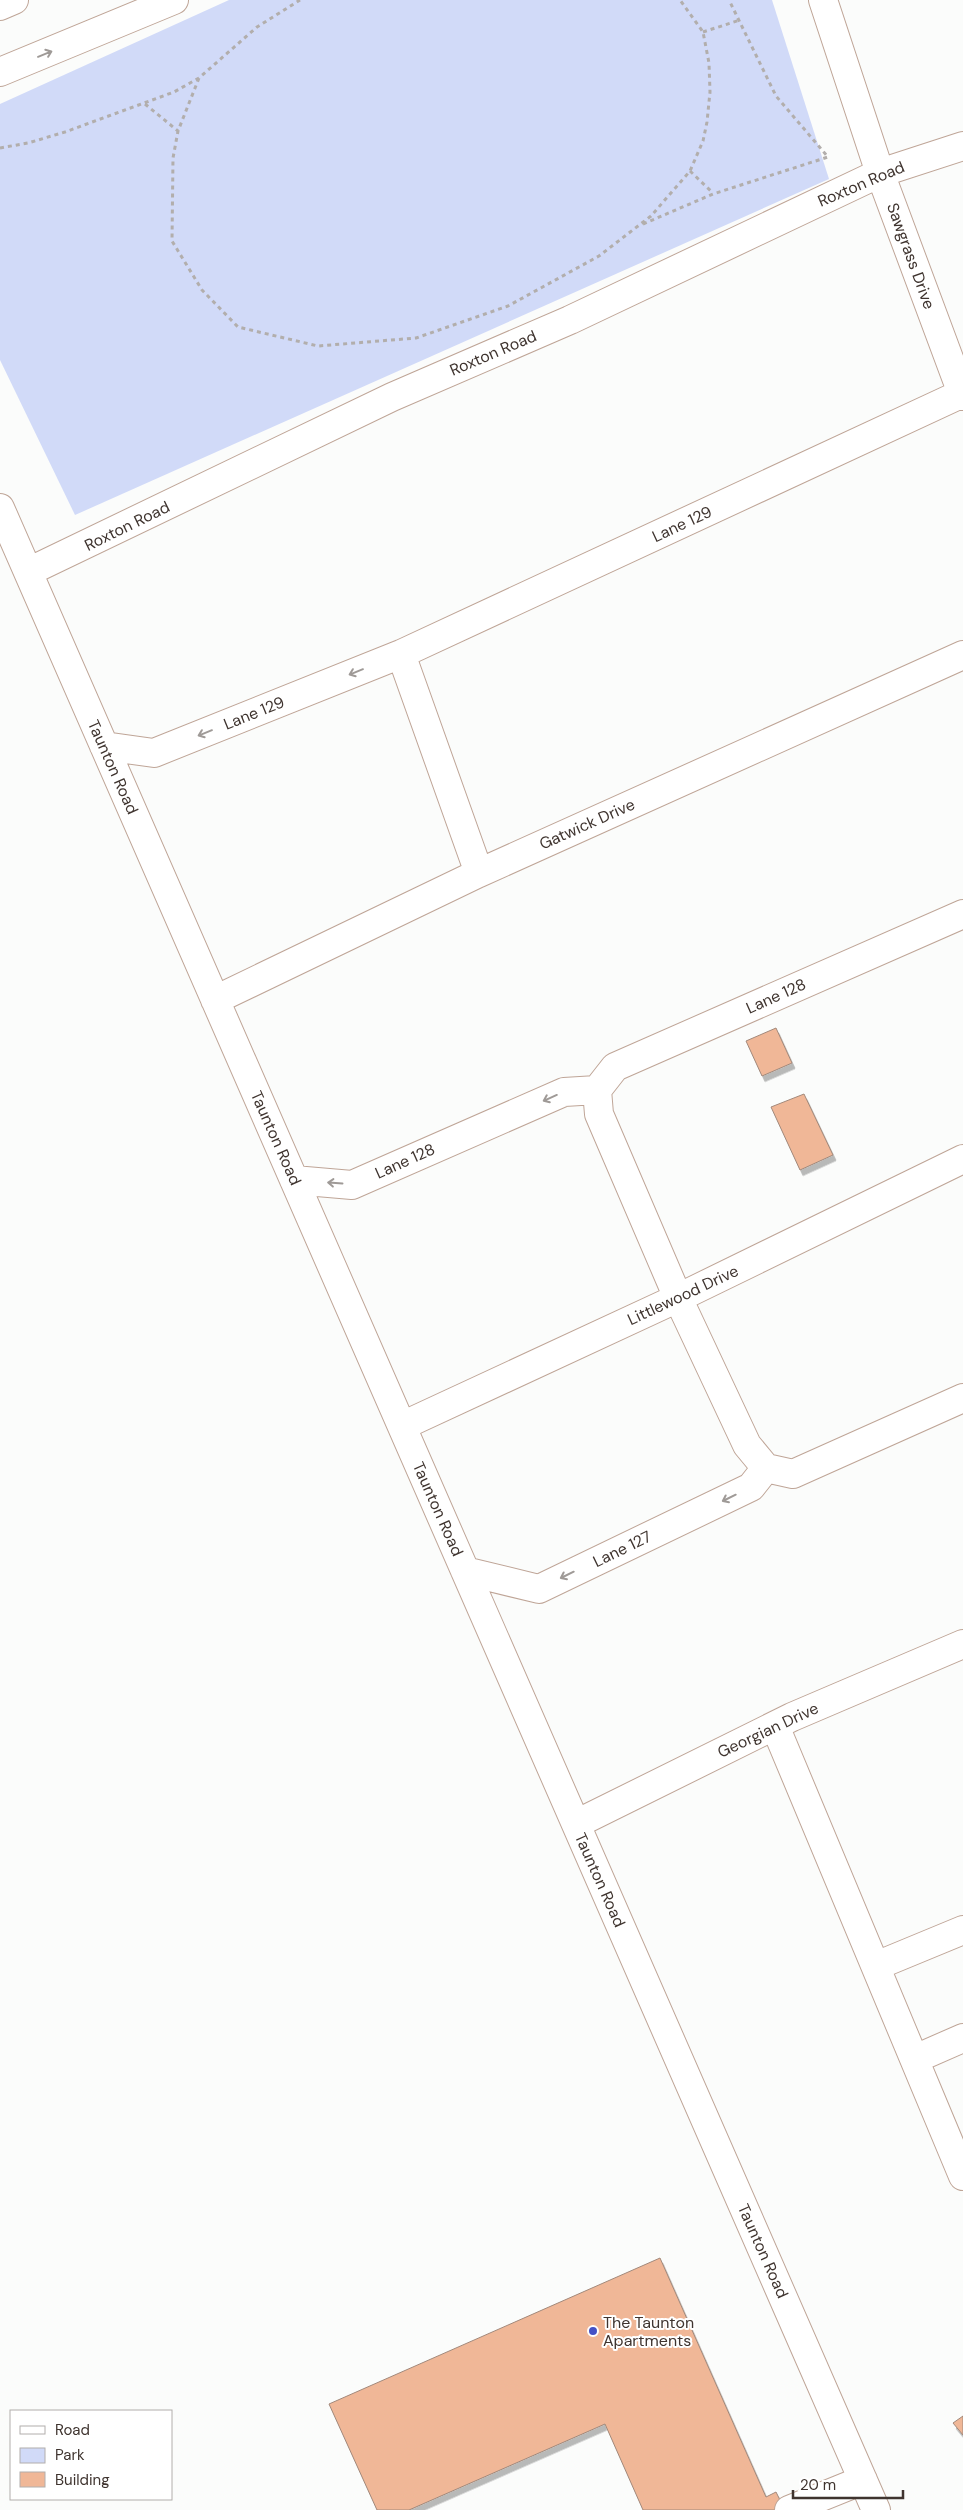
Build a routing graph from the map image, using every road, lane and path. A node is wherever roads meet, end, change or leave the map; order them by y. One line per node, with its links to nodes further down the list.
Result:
1 (14, 0): 7 (street)
2 (174, 0): 10 (street, one-way to 2)
3 (300, 0): 11 (path)
4 (680, 0): 9 (path)
5 (729, 0): 8 (path)
6 (823, 0): 17 (street, Sawgrass Drive)
7 (0, 6)
8 (740, 20): 9 (path); 18 (path)
9 (703, 32): 16 (path)
10 (0, 72)
11 (199, 78): 12 (path); 13 (path)
12 (145, 104): 13 (path); 15 (path)
13 (178, 131): 19 (path)
14 (963, 146): 17 (street, Roxton Road)
15 (0, 148)
16 (690, 171): 18 (path); 19 (path)
17 (880, 173): 20 (street, Sawgrass Drive); 22 (street, Roxton Road)
18 (713, 194): 19 (path)
19 (637, 227)
20 (963, 394): 23 (street, Lane 129)
21 (0, 508): 22 (street, Taunton Road)
22 (28, 572): 25 (street, Taunton Road)
23 (401, 654): 25 (street, Lane 129, one-way to 25); 26 (street)
24 (963, 655): 26 (street, Gatwick Drive)
25 (104, 746): 28 (street, Taunton Road)
26 (479, 873): 28 (street, Gatwick Drive)
27 (963, 914): 29 (street, Lane 128)
28 (215, 1000): 31 (street, Taunton Road)
29 (597, 1090): 31 (street, Lane 128, one-way to 31); 32 (street)
30 (963, 1159): 32 (street, Littlewood Drive)
31 (294, 1180): 34 (street, Taunton Road)
32 (678, 1298): 34 (street, Littlewood Drive); 35 (street)
33 (963, 1398): 35 (street)
34 (402, 1426): 36 (street, Taunton Road)
35 (766, 1468): 36 (street, Lane 127, one-way to 36)
36 (465, 1571): 39 (street, Taunton Road)
37 (963, 1644): 38 (street, Georgian Drive)
38 (775, 1726): 39 (street, Georgian Drive); 41 (street)
39 (576, 1824): 45 (street, Taunton Road)
40 (963, 1930): 41 (street)
41 (876, 1966): 43 (street)
42 (963, 2038): 43 (street)
43 (915, 2059): 44 (street)
44 (963, 2176)
45 (863, 2480): 46 (street); 47 (street, Taunton Road)
46 (788, 2510)
47 (876, 2510)

